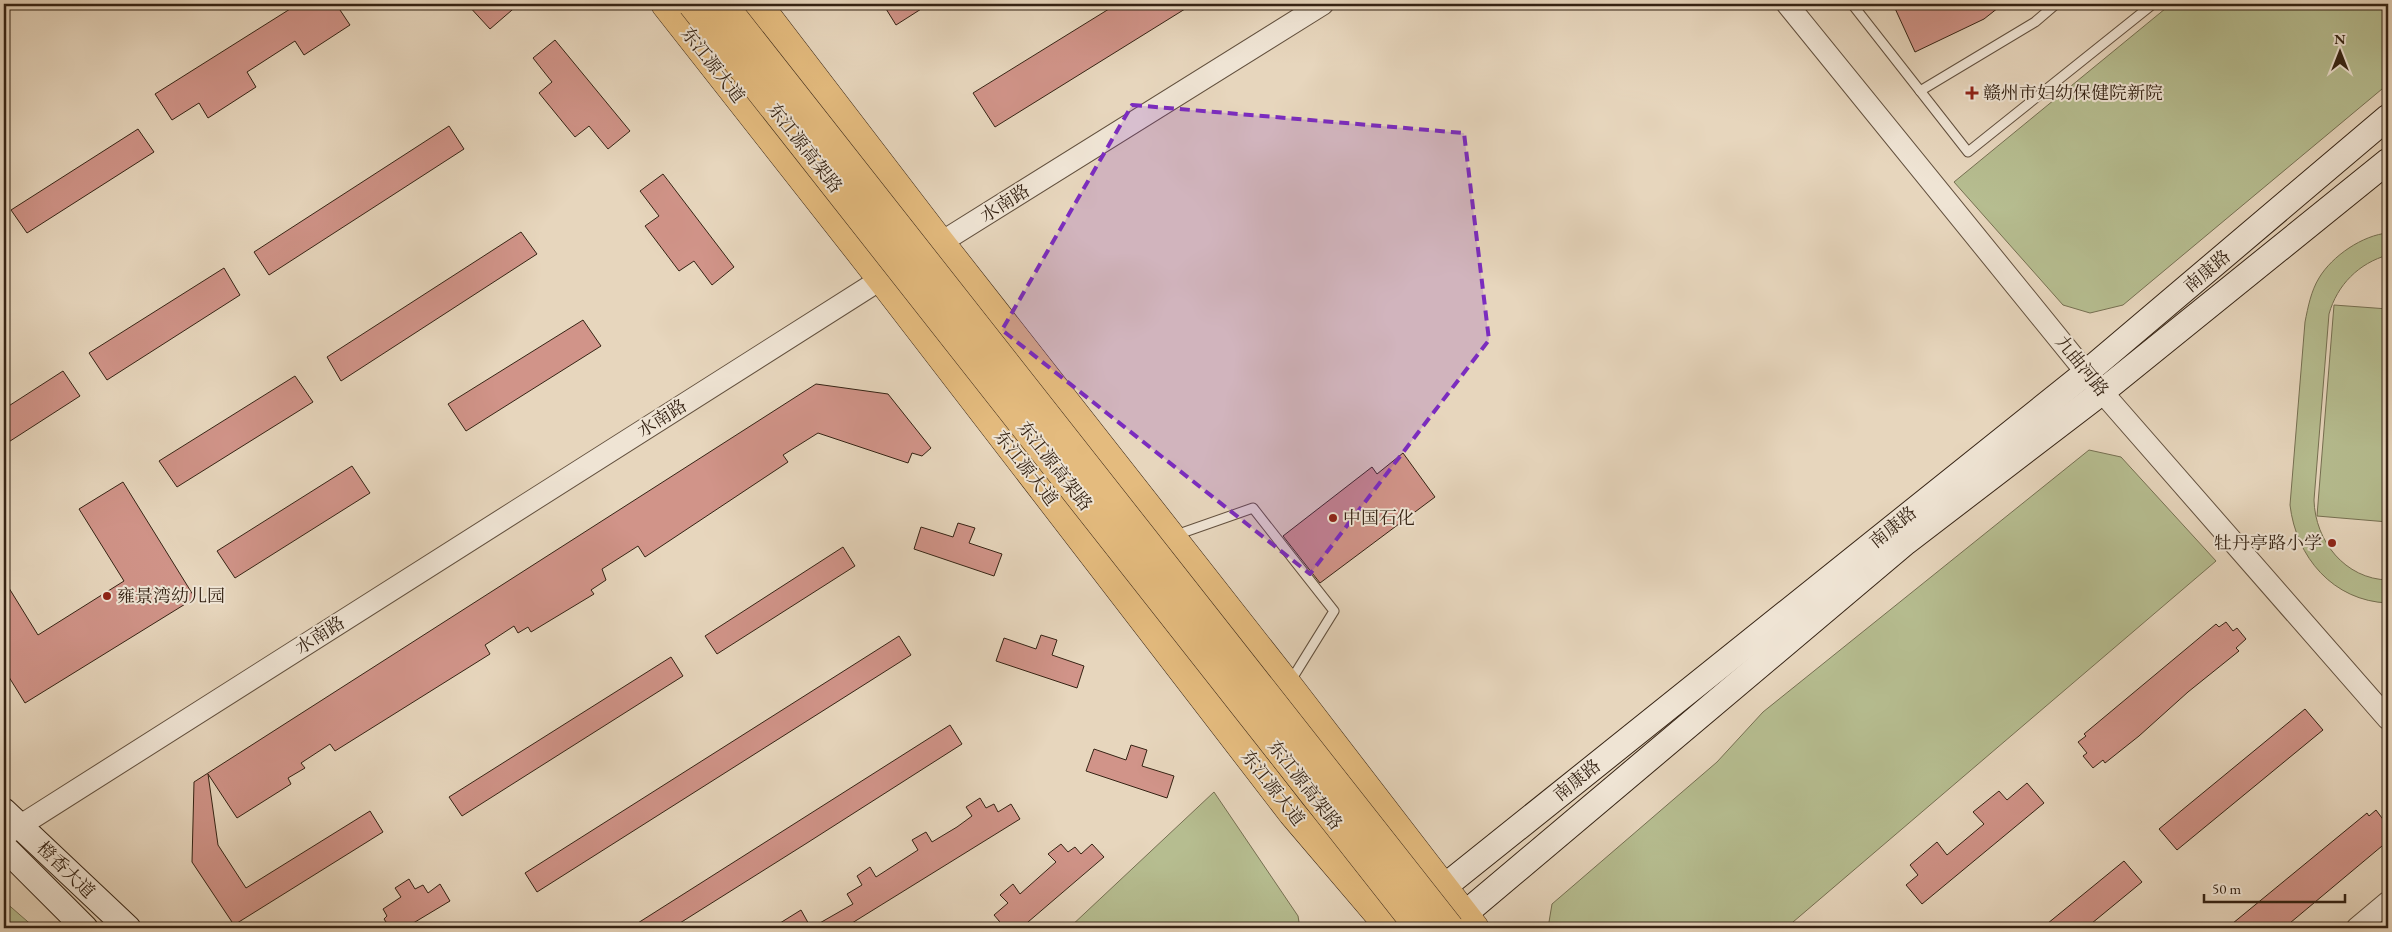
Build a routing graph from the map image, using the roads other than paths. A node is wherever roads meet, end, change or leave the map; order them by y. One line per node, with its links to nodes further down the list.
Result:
1 (665, 4): 14 (main road, 东江源大道)
2 (692, 4): 28 (main road, 东江源高架路, bridge)
3 (723, 4): 24 (main road, 东江源高架路, bridge)
4 (758, 4): 13 (main road)
5 (1323, 4): 13 (street, 水南路)
6 (1786, 4): 15 (street, 九曲河路)
7 (1852, 4): 10 (lane)
8 (2056, 4): 10 (lane)
9 (2153, 4): 10 (lane)
10 (1920, 91)
11 (2388, 118): 15 (main road, 南康路)
12 (2388, 161): 16 (main road, 南康路)
13 (941, 243): 14 (street, 水南路); 17 (main road)
14 (881, 279): 20 (street, 水南路); 27 (main road, 东江源大道)
15 (2088, 372): 16 (street, 九曲河路); 22 (main road, 南康路)
16 (2102, 392): 19 (street, 九曲河路); 24 (main road, 南康路)
17 (1172, 536): 18 (main road); 18 (lane)
18 (1288, 685): 22 (main road)
19 (2388, 719)
20 (9, 825): 26 (main road, 橙香大道)
21 (4, 847): 25 (main road, 橙香大道)
22 (1443, 887): 24 (main road); 27 (main road, 南康路)
23 (2388, 902): 29 (street)
24 (1464, 926)
25 (85, 928)
26 (128, 928)
27 (1391, 928)
28 (1419, 928)
29 (2357, 928)

